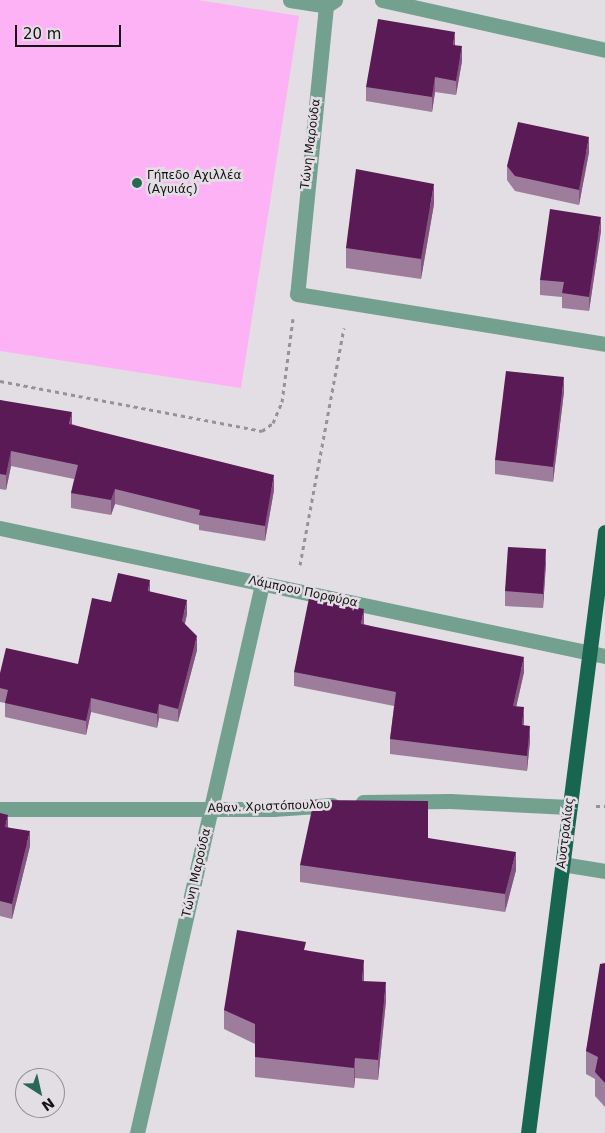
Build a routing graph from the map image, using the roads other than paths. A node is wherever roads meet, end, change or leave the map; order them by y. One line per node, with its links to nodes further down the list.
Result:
1 (290, 0): 3 (street)
2 (382, 0): 4 (street)
3 (331, 3): 5 (street, Τώνη Μαρούδα)
4 (605, 50)
5 (605, 344)
6 (0, 528): 8 (street, Λάμπρου Πορφύρα)
7 (605, 532): 9 (main road, Αυστραλίας)
8 (262, 584): 9 (street, Λάμπρου Πορφύρα); 13 (street, Τώνη Μαρούδα)
9 (589, 654): 10 (street, Λάμπρου Πορφύρα); 11 (main road, Αυστραλίας)
10 (605, 656)
11 (569, 807): 13 (street, Αθαν. Χριστόπουλου); 14 (main road, Αυστραλίας)
12 (0, 809): 13 (street, Αθαν. Χριστόπουλου)
13 (212, 810): 16 (street, Τώνη Μαρούδα)
14 (562, 864): 15 (street); 17 (main road, Αυστραλίας)
15 (605, 872)
16 (141, 1132)
17 (528, 1133)

